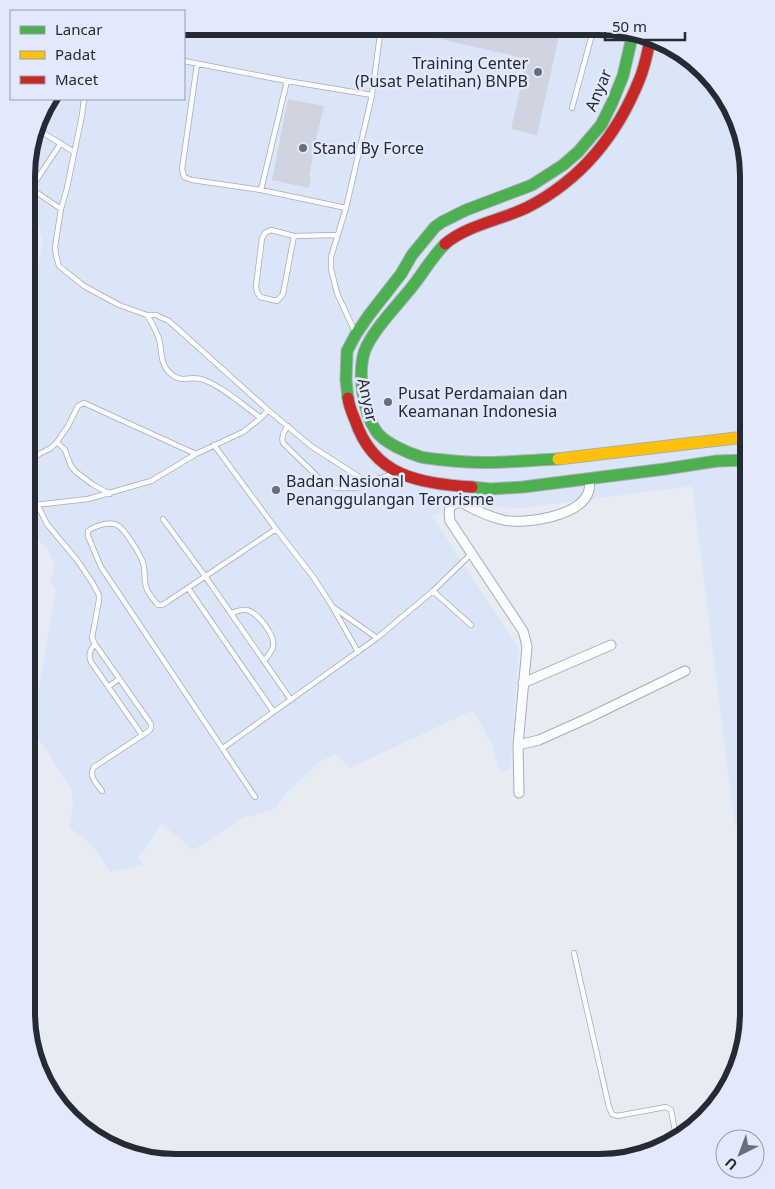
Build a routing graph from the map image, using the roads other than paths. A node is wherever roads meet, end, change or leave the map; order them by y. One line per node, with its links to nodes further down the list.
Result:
1 (380, 35): 8 (lane)
2 (592, 35): 10 (lane)
3 (631, 39): 19 (street, Anyar)
4 (649, 45): 20 (street, Anyar)
5 (185, 61): 6 (lane)
6 (197, 64): 7 (lane); 15 (lane)
7 (287, 81): 8 (lane); 15 (lane)
8 (372, 95): 17 (lane)
9 (84, 100): 13 (lane)
10 (572, 108)
11 (42, 133): 12 (lane)
12 (61, 144): 13 (lane); 14 (lane)
13 (74, 152): 18 (lane)
14 (35, 183)
15 (261, 190): 17 (lane)
16 (35, 191): 18 (lane)
17 (346, 208): 21 (lane)
18 (61, 209): 23 (lane)
19 (466, 210): 20 (street); 24 (street, Anyar)
20 (476, 227): 26 (street, Anyar)
21 (337, 235): 22 (lane); 24 (lane)
22 (294, 236): 22 (lane)
23 (147, 315): 27 (lane); 28 (lane)
24 (356, 334): 25 (street, Anyar)
25 (347, 352): 26 (street); 37 (street, Anyar)
26 (362, 356): 36 (street, Anyar)
27 (268, 410): 28 (lane); 29 (lane)
28 (261, 418): 32 (lane)
29 (288, 426): 39 (lane); 39 (lane)
30 (740, 439): 36 (street, Anyar)
31 (57, 442): 33 (lane); 34 (lane); 40 (lane)
32 (214, 445): 33 (lane); 43 (lane)
33 (196, 454): 40 (lane)
34 (35, 457)
35 (740, 460): 38 (street, Anyar)
36 (567, 470): 37 (street, Anyar); 38 (street, Anyar)
37 (398, 472): 39 (lane)
38 (589, 478): 44 (street)
39 (367, 482)
40 (110, 494): 41 (lane)
41 (37, 504): 52 (lane)
42 (163, 519): 45 (lane)
43 (276, 529): 45 (lane); 48 (lane)
44 (472, 553): 47 (lane); 58 (street)
45 (205, 576): 46 (lane); 49 (lane)
46 (188, 588): 61 (lane); 64 (lane)
47 (433, 590): 50 (lane); 51 (lane)
48 (332, 606): 51 (lane); 54 (lane)
49 (231, 614): 55 (lane); 55 (lane)
50 (471, 625)
51 (377, 638): 54 (lane)
52 (94, 644): 57 (lane); 59 (lane)
53 (611, 645): 58 (street)
54 (358, 652): 60 (lane)
55 (264, 661): 60 (lane)
56 (685, 671): 63 (street)
57 (119, 679): 59 (lane); 62 (lane)
58 (523, 684): 63 (street)
59 (108, 687): 62 (lane)
60 (291, 700): 61 (lane)
61 (274, 711): 64 (lane)
62 (142, 735): 65 (lane)
63 (518, 745): 66 (street)
64 (222, 748): 67 (lane)
65 (102, 791)
66 (519, 793)
67 (255, 797)
68 (574, 953): 69 (lane)
69 (675, 1132)

